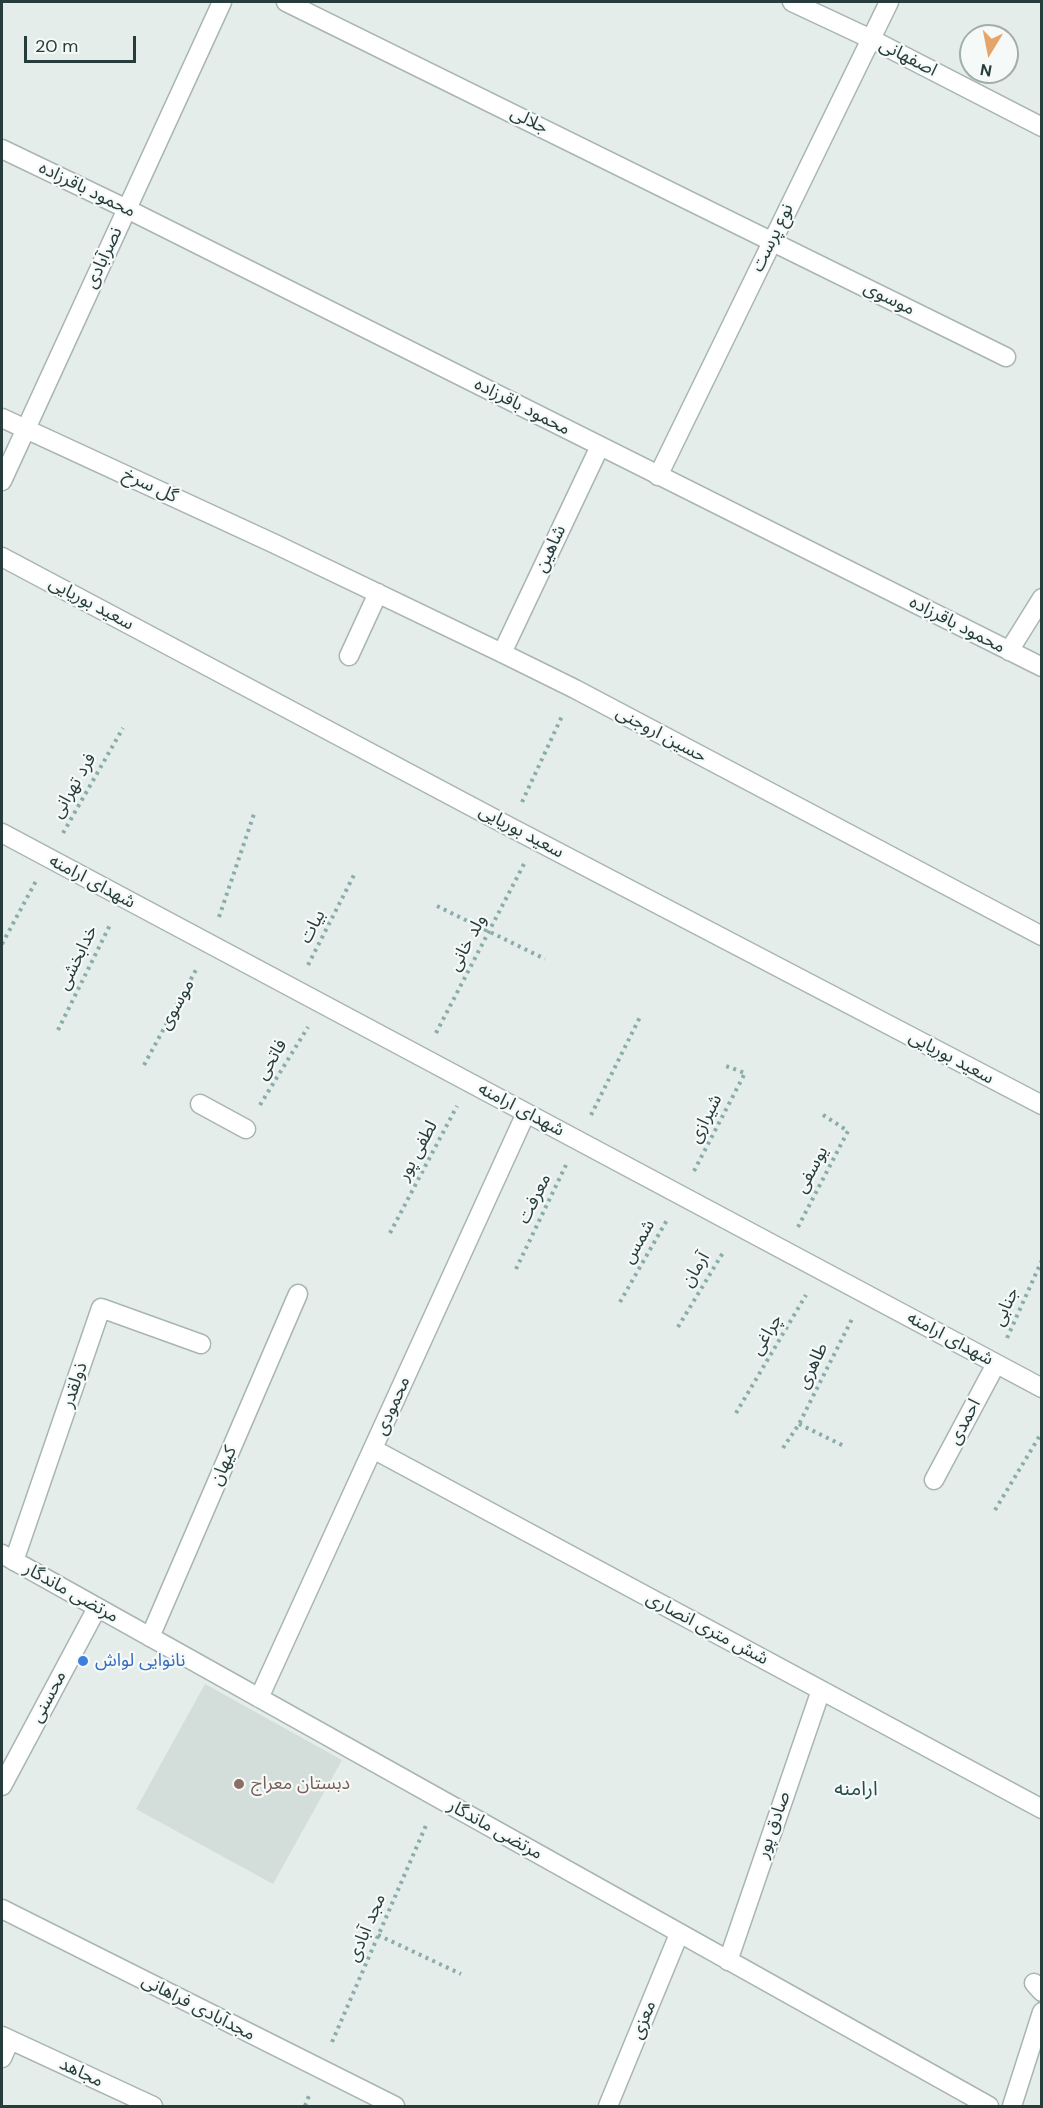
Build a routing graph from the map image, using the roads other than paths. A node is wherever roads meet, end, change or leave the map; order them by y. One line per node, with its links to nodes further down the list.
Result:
1 (222, 2): 8 (street, نصرآبادی)
2 (286, 2): 9 (street, جلالی)
3 (792, 2): 5 (street, اصفهانی)
4 (889, 2): 5 (street, نوع پرست)
5 (871, 39): 6 (street, اصفهانی); 9 (street, نوع پرست)
6 (1041, 127)
7 (2, 149): 8 (street, محمود باقرزاده)
8 (127, 209): 12 (street, نصرآبادی); 13 (street, محمود باقرزاده)
9 (772, 241): 10 (street, موسوی); 14 (street, نوع پرست)
10 (1006, 357)
11 (2, 418): 12 (street, گل سرخ)
12 (25, 429): 15 (street, نصرآبادی); 16 (street, گل سرخ)
13 (600, 446): 14 (street, محمود باقرزاده); 21 (street, شاهین)
14 (658, 476): 20 (street, محمود باقرزاده)
15 (2, 481)
16 (275, 544): 18 (street, حسین اروجنی)
17 (2, 557): 27 (street, سعید بوریایی)
18 (378, 593): 21 (street, حسین اروجنی); 22 (street)
19 (1041, 598): 20 (street)
20 (1009, 651): 23 (street, محمود باقرزاده)
21 (502, 653): 25 (street, حسین اروجنی)
22 (349, 656)
23 (1041, 668)
24 (2, 833): 28 (street, شهدای ارامنه)
25 (1041, 936)
26 (200, 1104): 29 (street)
27 (1041, 1105)
28 (526, 1113): 32 (street, شهدای ارامنه); 34 (street, محمودی)
29 (246, 1129)
30 (298, 1294): 38 (street, کیهان)
31 (201, 1344): 36 (street, ذولقدر)
32 (996, 1364): 33 (street, شهدای ارامنه); 35 (street, احمدی)
33 (1041, 1388)
34 (373, 1449): 39 (street, شش متری انصاری); 40 (street, محمودی)
35 (933, 1480)
36 (8, 1558): 37 (street, مرتضی ماندگار)
37 (97, 1608): 38 (street, مرتضی ماندگار); 41 (street, محسنی)
38 (150, 1637): 40 (street, مرتضی ماندگار)
39 (821, 1690): 42 (street, شش متری انصاری); 45 (street, صادق پور)
40 (259, 1698): 44 (street, مرتضی ماندگار)
41 (2, 1786)
42 (1041, 1809)
43 (2, 1909): 50 (street, مجدآبادی فراهانی)
44 (679, 1934): 45 (street, مرتضی ماندگار); 51 (street, معزی)
45 (728, 1960): 52 (street, مرتضی ماندگار)
46 (1041, 2012): 53 (street)
47 (6, 2038): 48 (street, مجاهد); 49 (street, مجاهد)
48 (2, 2058)
49 (153, 2106)
50 (395, 2106)
51 (608, 2106)
52 (989, 2106)
53 (1012, 2106)

